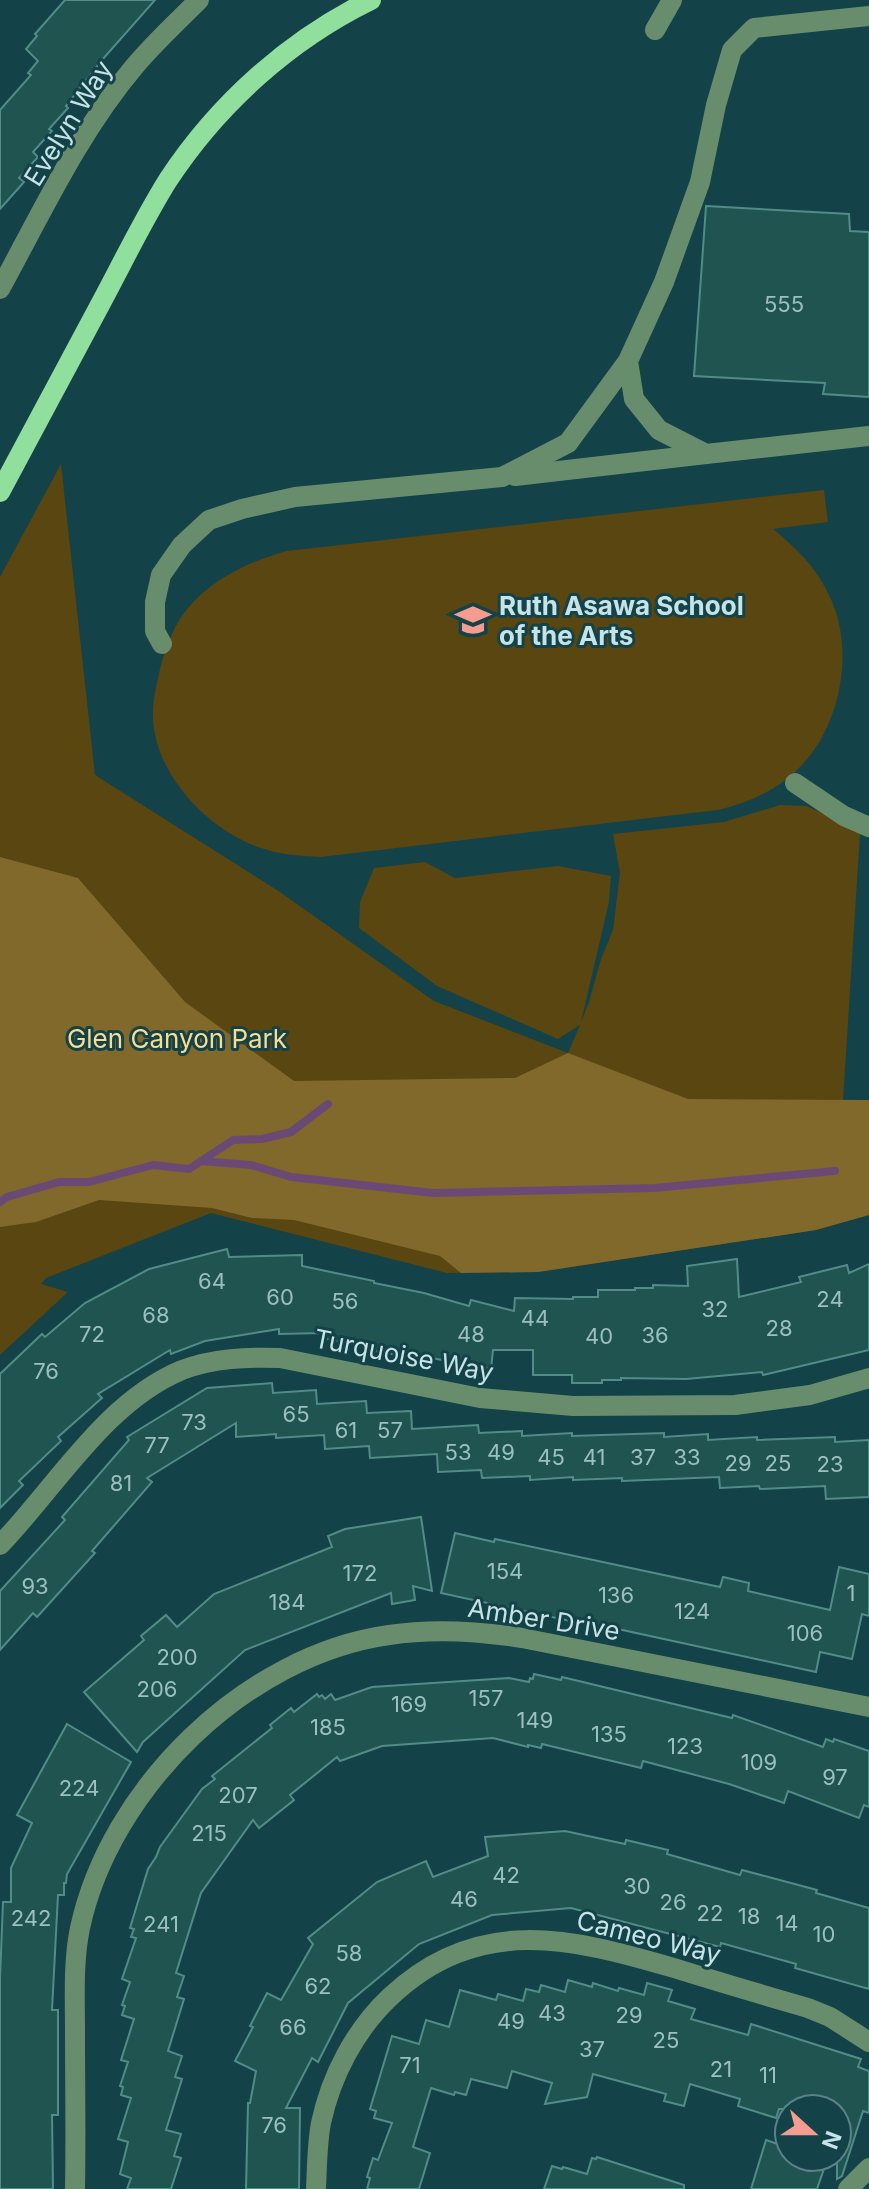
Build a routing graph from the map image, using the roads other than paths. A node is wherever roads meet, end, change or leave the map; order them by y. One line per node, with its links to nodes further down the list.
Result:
1 (199, 0): 6 (street, Evelyn Way)
2 (371, 0): 11 (main road)
3 (672, 0): 5 (street)
4 (869, 16): 7 (street)
5 (655, 30)
6 (0, 289)
7 (628, 361): 9 (street); 10 (street)
8 (869, 436): 9 (street)
9 (706, 454): 10 (street)
10 (502, 477): 12 (street)
11 (0, 492)
12 (162, 644)
13 (795, 783): 14 (street)
14 (869, 827)
15 (869, 1378): 16 (street, Turquoise Way)
16 (0, 1545)
17 (867, 1701): 20 (street, Amber Drive)
18 (869, 2042): 21 (street, Cameo Way)
19 (869, 2168): 22 (street)
20 (75, 2189)
21 (316, 2189)
22 (848, 2189)

